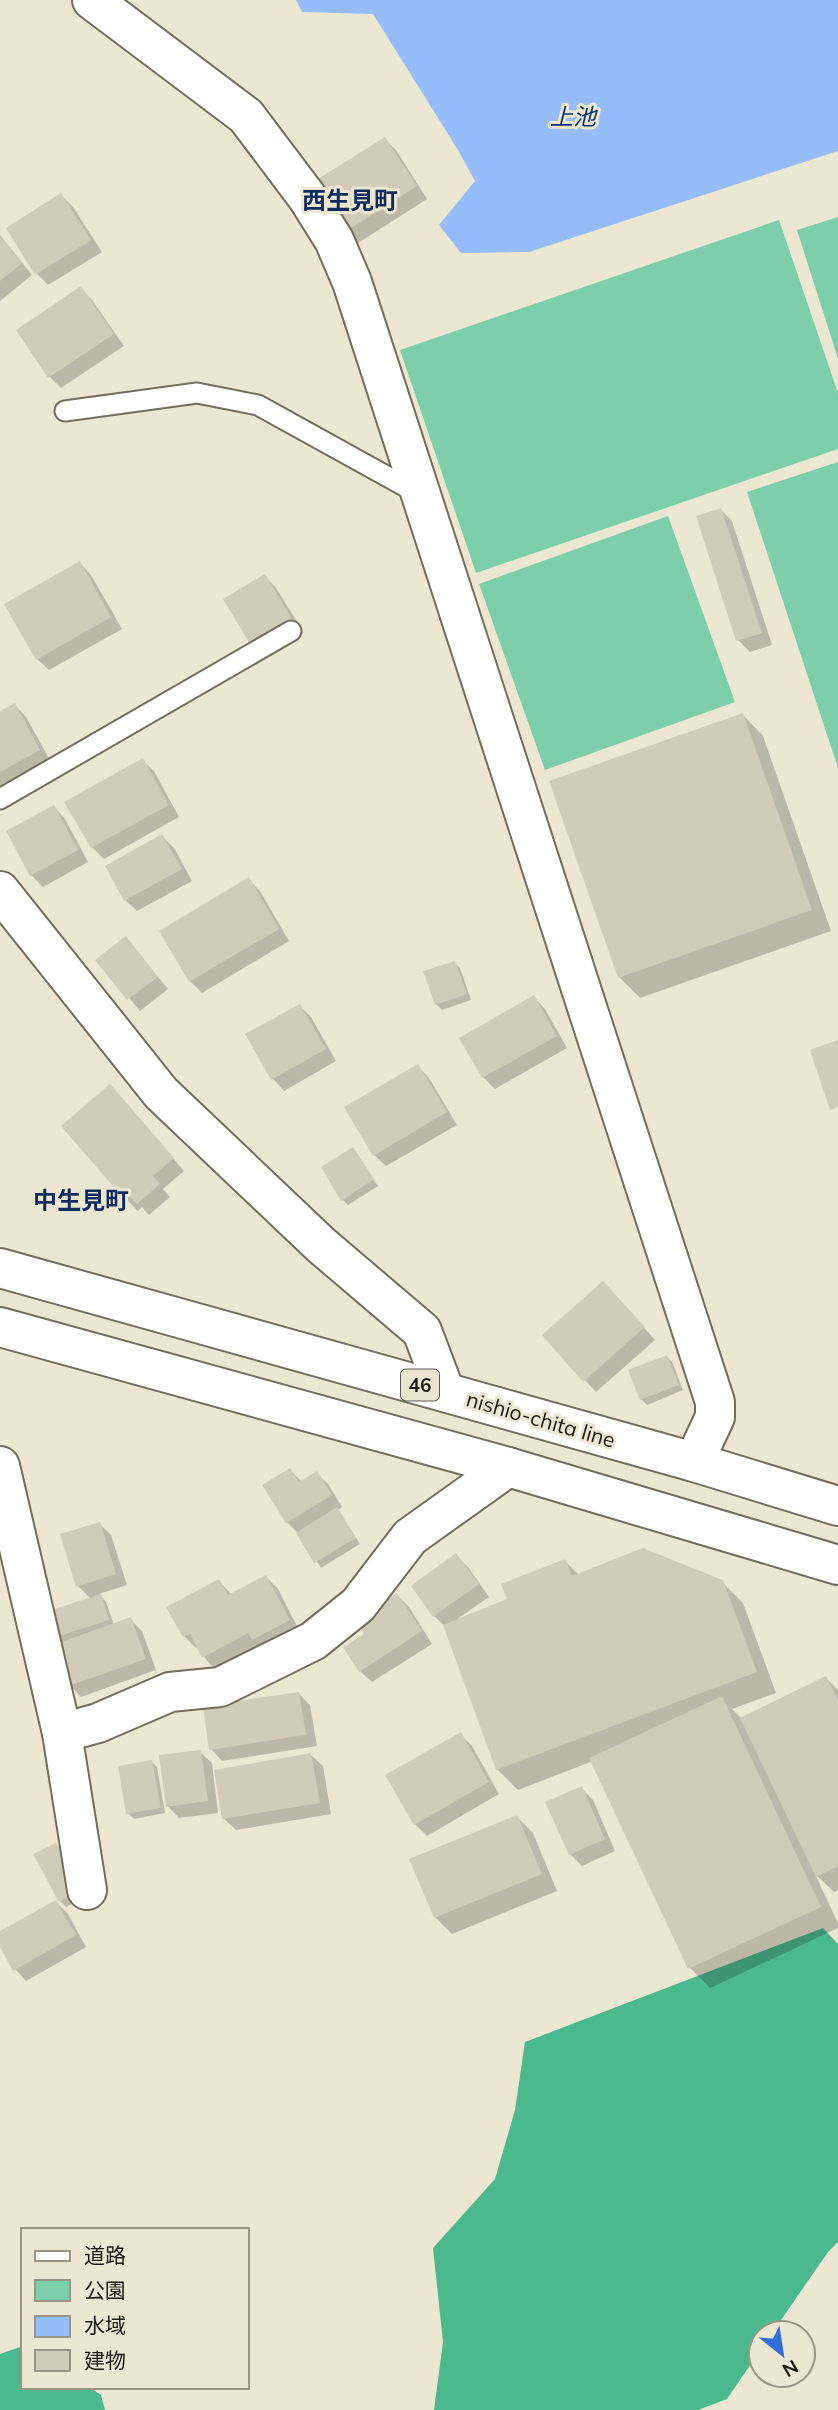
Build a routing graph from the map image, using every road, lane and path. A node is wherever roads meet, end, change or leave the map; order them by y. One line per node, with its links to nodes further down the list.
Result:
1 (92, 0): 3 (street)
2 (65, 411): 3 (lane)
3 (421, 495): 10 (street)
4 (291, 631): 5 (lane)
5 (0, 799)
6 (0, 891): 9 (street)
7 (0, 1268): 9 (street, nishio-chita line / 46)
8 (0, 1327): 12 (street)
9 (444, 1392): 10 (street, nishio-chita line / 46)
10 (694, 1462): 13 (street, nishio-chita line / 46)
11 (0, 1466): 15 (street)
12 (508, 1467): 14 (street); 15 (street)
13 (838, 1506)
14 (838, 1565)
15 (62, 1733): 16 (street)
16 (86, 1890)

